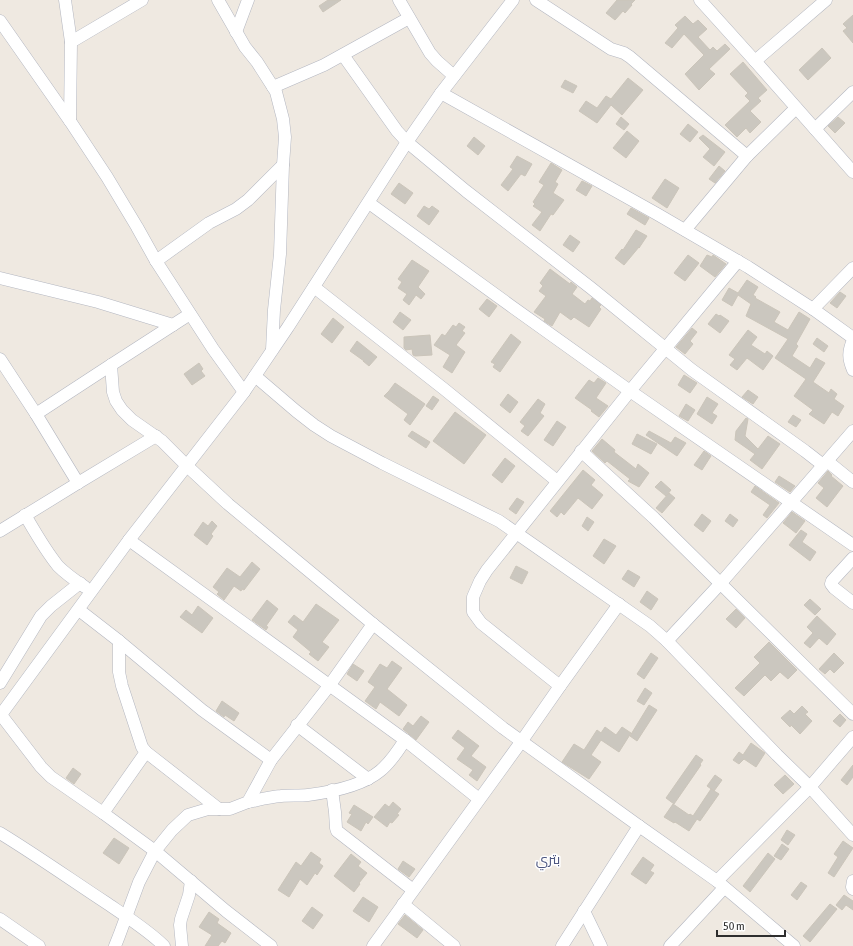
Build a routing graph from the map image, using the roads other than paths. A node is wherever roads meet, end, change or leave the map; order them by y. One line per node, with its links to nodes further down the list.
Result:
1 (65, 0): 13 (street)
2 (142, 0): 13 (street)
3 (218, 0): 12 (street)
4 (248, 0): 12 (street)
5 (399, 0): 10 (street)
6 (513, 0): 16 (street)
7 (536, 0): 24 (street)
8 (700, 0): 15 (street)
9 (826, 0): 15 (street)
10 (409, 18): 14 (street); 16 (street)
11 (0, 21): 21 (street)
12 (236, 32): 17 (street)
13 (71, 42): 21 (street)
14 (344, 55): 17 (street); 23 (street)
15 (755, 61): 20 (street)
16 (454, 76): 18 (street)
17 (273, 87): 25 (street)
18 (441, 92): 23 (street); 28 (street)
19 (853, 92): 22 (street)
20 (796, 108): 22 (street); 24 (street)
21 (70, 121): 29 (street)
22 (815, 129): 26 (street)
23 (407, 142): 27 (street); 38 (street)
24 (747, 156): 28 (street)
25 (283, 165): 29 (street); 39 (street)
26 (853, 172)
27 (369, 203): 33 (street); 44 (street)
28 (685, 230): 30 (street)
29 (156, 261): 35 (street)
30 (738, 261): 34 (street); 38 (street)
31 (850, 277): 34 (street)
32 (0, 278): 36 (street)
33 (314, 287): 39 (street); 52 (street)
34 (813, 310): 37 (street)
35 (190, 314): 36 (street); 45 (street)
36 (174, 325): 41 (street)
37 (853, 339): 42 (street)
38 (665, 348): 44 (street); 50 (street)
39 (272, 350): 43 (street)
40 (0, 360): 46 (street)
41 (111, 365): 46 (street); 48 (street)
42 (853, 370)
43 (255, 376): 45 (street); 58 (street)
44 (630, 391): 49 (street); 55 (street)
45 (244, 392): 51 (street)
46 (36, 414): 53 (street)
47 (853, 431): 50 (street)
48 (156, 436): 51 (street); 53 (street)
49 (581, 451): 52 (street); 63 (street)
50 (825, 463): 54 (street); 55 (street)
51 (187, 466): 59 (street); 68 (street)
52 (557, 481): 58 (street)
53 (78, 482): 56 (street)
54 (853, 482)
55 (792, 501): 60 (street); 63 (street)
56 (25, 516): 57 (street); 62 (street)
57 (0, 531)
58 (517, 532): 66 (street); 73 (street)
59 (129, 540): 64 (street); 72 (street)
60 (853, 545)
61 (853, 558): 65 (street)
62 (80, 583): 64 (street); 71 (street)
63 (720, 584): 70 (street); 74 (street)
64 (92, 591): 67 (street)
65 (853, 603)
66 (620, 604): 70 (street); 73 (street)
67 (79, 610): 69 (street); 75 (street)
68 (373, 624): 72 (street); 79 (street)
69 (119, 641): 80 (street); 81 (street)
70 (667, 641): 83 (street)
71 (0, 683)
72 (328, 686): 76 (street); 78 (street)
73 (560, 686): 79 (street)
74 (853, 714)
75 (0, 716): 88 (street)
76 (297, 725): 81 (street); 82 (street)
77 (853, 737): 83 (street)
78 (405, 740): 82 (street); 85 (street)
79 (521, 742): 85 (street); 89 (street)
80 (146, 752): 87 (street); 88 (street)
81 (271, 760): 86 (street)
82 (368, 778): 84 (street)
83 (810, 787): 91 (street); 95 (street)
84 (332, 790): 86 (street); 97 (street)
85 (479, 799): 97 (street)
86 (248, 802): 87 (street)
87 (218, 809): 92 (street)
88 (103, 813): 92 (street)
89 (639, 826): 95 (street); 99 (street)
90 (0, 833): 100 (street)
91 (853, 835)
92 (155, 851): 93 (street); 100 (street)
93 (190, 881): 105 (street); 106 (street)
94 (853, 881): 96 (street)
95 (720, 885): 111 (street); 112 (street)
96 (853, 889)
97 (413, 890): 98 (street)
98 (403, 904): 107 (street); 108 (street)
99 (584, 910): 109 (street); 110 (street)
100 (126, 917): 103 (street); 104 (street)
101 (0, 918): 102 (street)
102 (35, 945)
103 (115, 946)
104 (164, 946)
105 (182, 946)
106 (272, 946)
107 (373, 946)
108 (454, 946)
109 (562, 946)
110 (601, 946)
111 (670, 946)
112 (794, 946)

